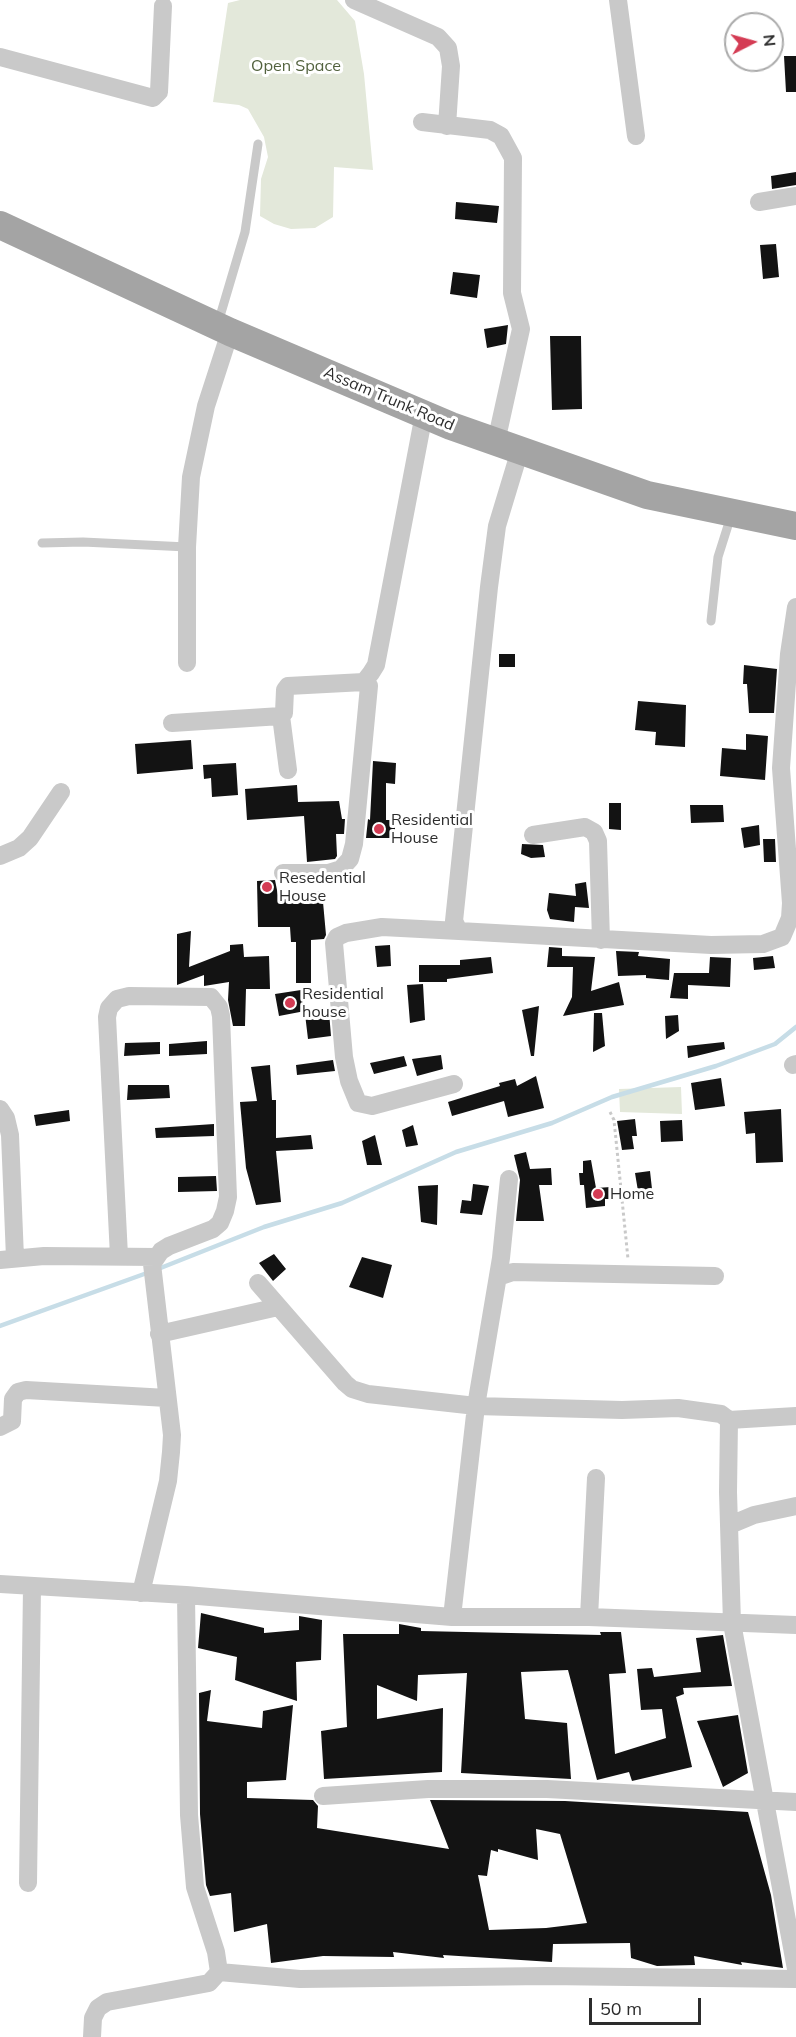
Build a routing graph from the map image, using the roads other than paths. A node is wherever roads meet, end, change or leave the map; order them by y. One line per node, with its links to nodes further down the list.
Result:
1 (354, 0): 6 (street)
2 (618, 0): 7 (street)
3 (163, 6): 4 (street)
4 (0, 57)
5 (422, 122): 6 (street)
6 (447, 126): 14 (street)
7 (636, 136)
8 (258, 144): 12 (lane)
9 (796, 196): 10 (street)
10 (759, 202)
11 (0, 225): 12 (main road, Assam Trunk Road)
12 (224, 329): 13 (main road, Assam Trunk Road); 18 (street)
13 (424, 414): 14 (main road, Assam Trunk Road); 22 (street)
14 (508, 446): 15 (main road, Assam Trunk Road); 30 (street)
15 (732, 513): 16 (main road, Assam Trunk Road); 20 (lane)
16 (796, 526)
17 (42, 543): 18 (lane)
18 (187, 547): 21 (street)
19 (796, 607): 31 (street)
20 (711, 621)
21 (187, 663)
22 (364, 682): 23 (street); 29 (street)
23 (281, 717): 24 (street); 25 (street)
24 (172, 723)
25 (288, 770)
26 (61, 792): 28 (street)
27 (533, 834): 31 (street)
28 (0, 856)
29 (283, 873)
30 (459, 931): 31 (street); 32 (street)
31 (601, 940)
32 (454, 1084)
33 (0, 1109): 36 (street)
34 (508, 1179): 39 (street)
35 (119, 1256): 36 (street); 37 (street); 37 (street)
36 (8, 1259)
37 (155, 1260): 42 (street)
38 (716, 1276): 39 (street)
39 (498, 1277): 44 (street)
40 (258, 1283): 41 (street)
41 (278, 1307): 42 (street); 44 (street)
42 (159, 1334): 43 (street)
43 (166, 1398): 47 (street); 53 (street)
44 (476, 1406): 46 (street); 55 (street)
45 (796, 1416): 46 (street)
46 (729, 1420): 50 (street)
47 (0, 1427)
48 (596, 1478): 56 (street)
49 (796, 1506): 50 (street)
50 (730, 1525): 57 (street)
51 (0, 1584): 52 (street)
52 (32, 1587): 53 (street); 62 (street)
53 (141, 1593): 54 (street)
54 (186, 1595): 55 (street); 64 (street)
55 (452, 1617): 56 (street)
56 (589, 1617): 57 (street)
57 (732, 1623): 58 (street); 60 (street)
58 (796, 1625)
59 (323, 1796): 60 (street)
60 (764, 1801): 61 (street); 63 (street)
61 (796, 1802)
62 (28, 1883)
63 (796, 1969)
64 (219, 1971): 65 (street); 66 (street)
65 (796, 1979)
66 (92, 2037)

